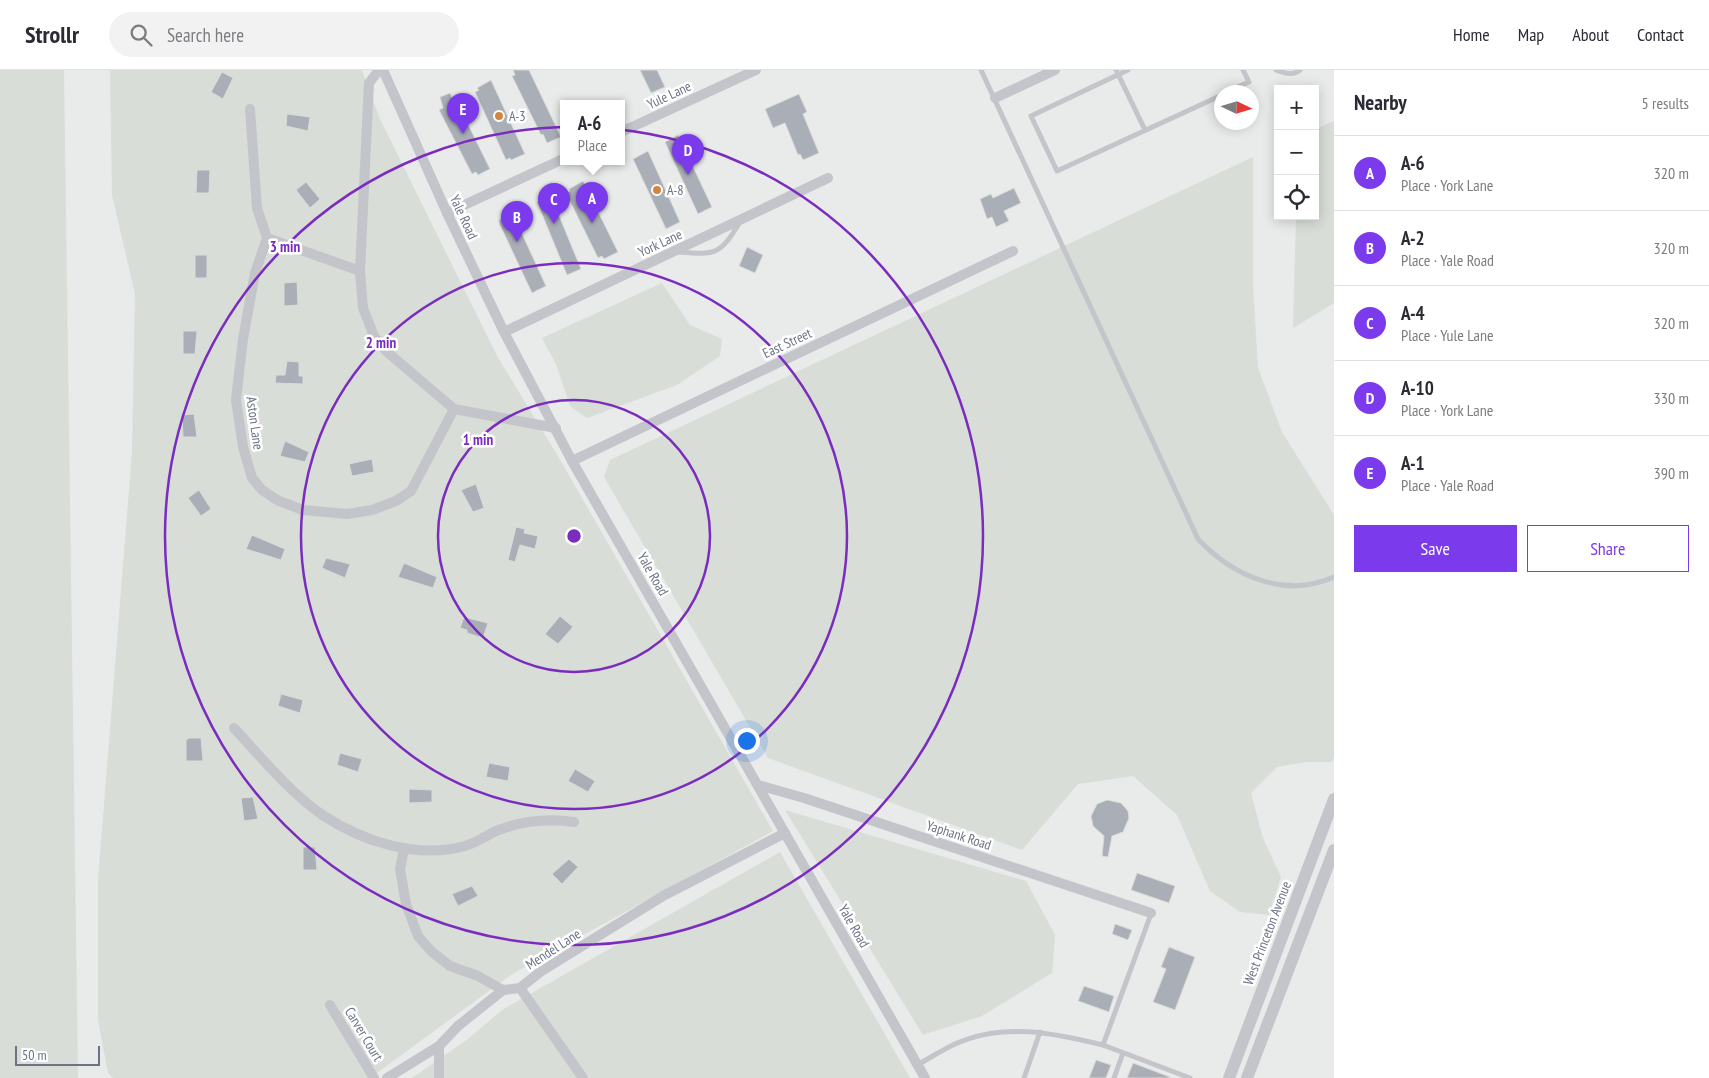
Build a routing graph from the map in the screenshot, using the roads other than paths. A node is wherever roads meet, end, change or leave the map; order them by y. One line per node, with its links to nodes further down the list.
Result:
1 (379, 70): 24 (street)
2 (383, 70): 19 (street, Yale Road)
3 (756, 70): 15 (street, Yule Lane)
4 (981, 70): 12 (lane)
5 (1055, 70): 12 (street)
6 (1128, 70): 10 (lane)
7 (1243, 70): 11 (lane)
8 (1276, 70): 9 (lane)
9 (1300, 70)
10 (1117, 72): 16 (lane); 16 (lane)
11 (1242, 85)
12 (995, 98): 29 (lane)
13 (1214, 99): 16 (lane)
14 (250, 109): 21 (street)
15 (625, 130)
16 (1145, 130)
17 (560, 160): 19 (street)
18 (828, 178): 20 (street, York Lane)
19 (446, 213): 25 (street, Yale Road)
20 (741, 221): 22 (street, York Lane); 22 (lane)
21 (267, 238): 24 (street); 26 (street, Aston Lane)
22 (676, 251): 25 (street, York Lane)
23 (1013, 251): 28 (street, East Street)
24 (360, 271): 26 (street)
25 (504, 332): 27 (street, Yale Road)
26 (454, 409): 27 (street)
27 (556, 428): 28 (street, Yale Road)
28 (572, 461): 31 (street, Yale Road)
29 (1334, 577)
30 (234, 728): 35 (street)
31 (758, 786): 34 (street, Yale Road); 37 (street, Yaphank Road)
32 (1334, 799): 54 (street, West Princeton Avenue)
33 (574, 822): 35 (street)
34 (786, 833): 38 (street, Mendel Lane); 45 (street, Yale Road)
35 (404, 849): 39 (street)
36 (1334, 850): 55 (street)
37 (1151, 913): 42 (lane)
38 (520, 988): 39 (street, Mendel Lane); 49 (street)
39 (504, 990): 43 (street, Carver Court)
40 (330, 1005): 46 (street, Carver Court)
41 (1040, 1032): 42 (lane); 45 (lane); 51 (lane)
42 (1103, 1045): 44 (lane)
43 (439, 1046): 47 (street, Carver Court); 48 (street)
44 (1123, 1053): 52 (lane); 53 (lane)
45 (917, 1065): 50 (street, Yale Road)
46 (374, 1078)
47 (387, 1078)
48 (439, 1078)
49 (584, 1078)
50 (925, 1078)
51 (1024, 1078)
52 (1114, 1078)
53 (1190, 1078)
54 (1229, 1078)
55 (1247, 1078)

